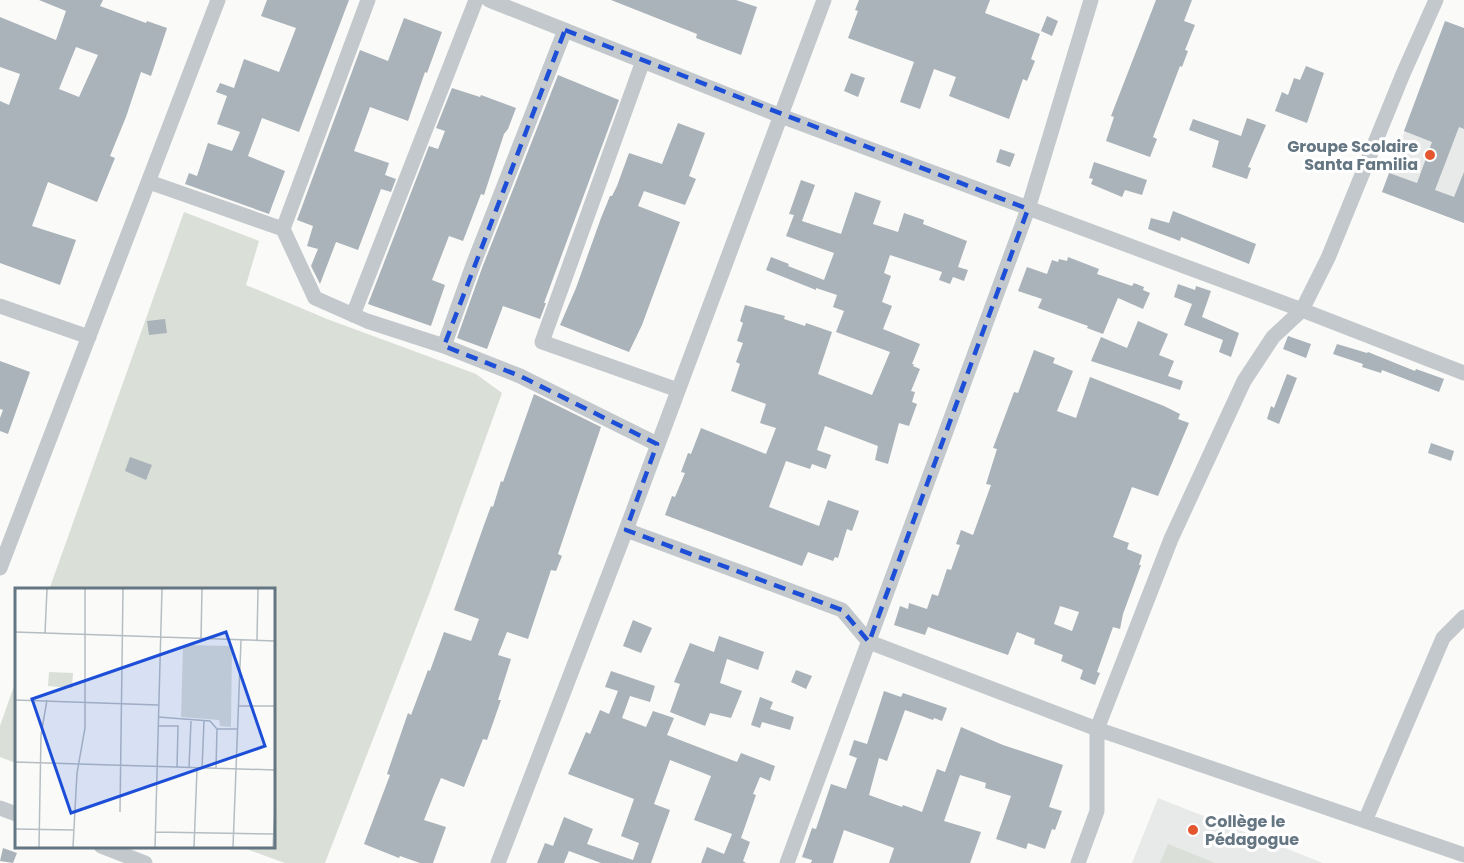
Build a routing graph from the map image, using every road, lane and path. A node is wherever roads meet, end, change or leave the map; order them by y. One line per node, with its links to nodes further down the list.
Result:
1 (218, 0): 12 (street)
2 (368, 0): 14 (street)
3 (476, 0): 17 (street)
4 (489, 0): 8 (street)
5 (824, 0): 11 (street)
6 (1091, 0): 13 (street)
7 (1436, 0): 16 (street)
8 (516, 4): 9 (street)
9 (565, 30): 10 (street); 19 (street)
10 (643, 61): 11 (street); 21 (street)
11 (780, 116): 13 (street); 21 (street)
12 (148, 182): 14 (street); 18 (street)
13 (1028, 209): 16 (street); 26 (street)
14 (283, 229): 17 (street)
15 (0, 306): 18 (street)
16 (1302, 310): 20 (street); 27 (street)
17 (353, 315): 19 (street)
18 (89, 337): 24 (street)
19 (444, 346): 22 (street)
20 (1464, 373)
21 (678, 390): 22 (street)
22 (657, 444): 23 (street)
23 (626, 530): 26 (street); 34 (street)
24 (0, 568)
25 (1464, 617): 30 (street)
26 (869, 642): 27 (street); 35 (street)
27 (1097, 729): 30 (street); 36 (street)
28 (0, 808): 29 (street)
29 (15, 814)
30 (1365, 821): 32 (street)
31 (106, 848): 33 (street)
32 (1464, 855)
33 (145, 863)
34 (498, 863)
35 (788, 863)
36 (1078, 863)

